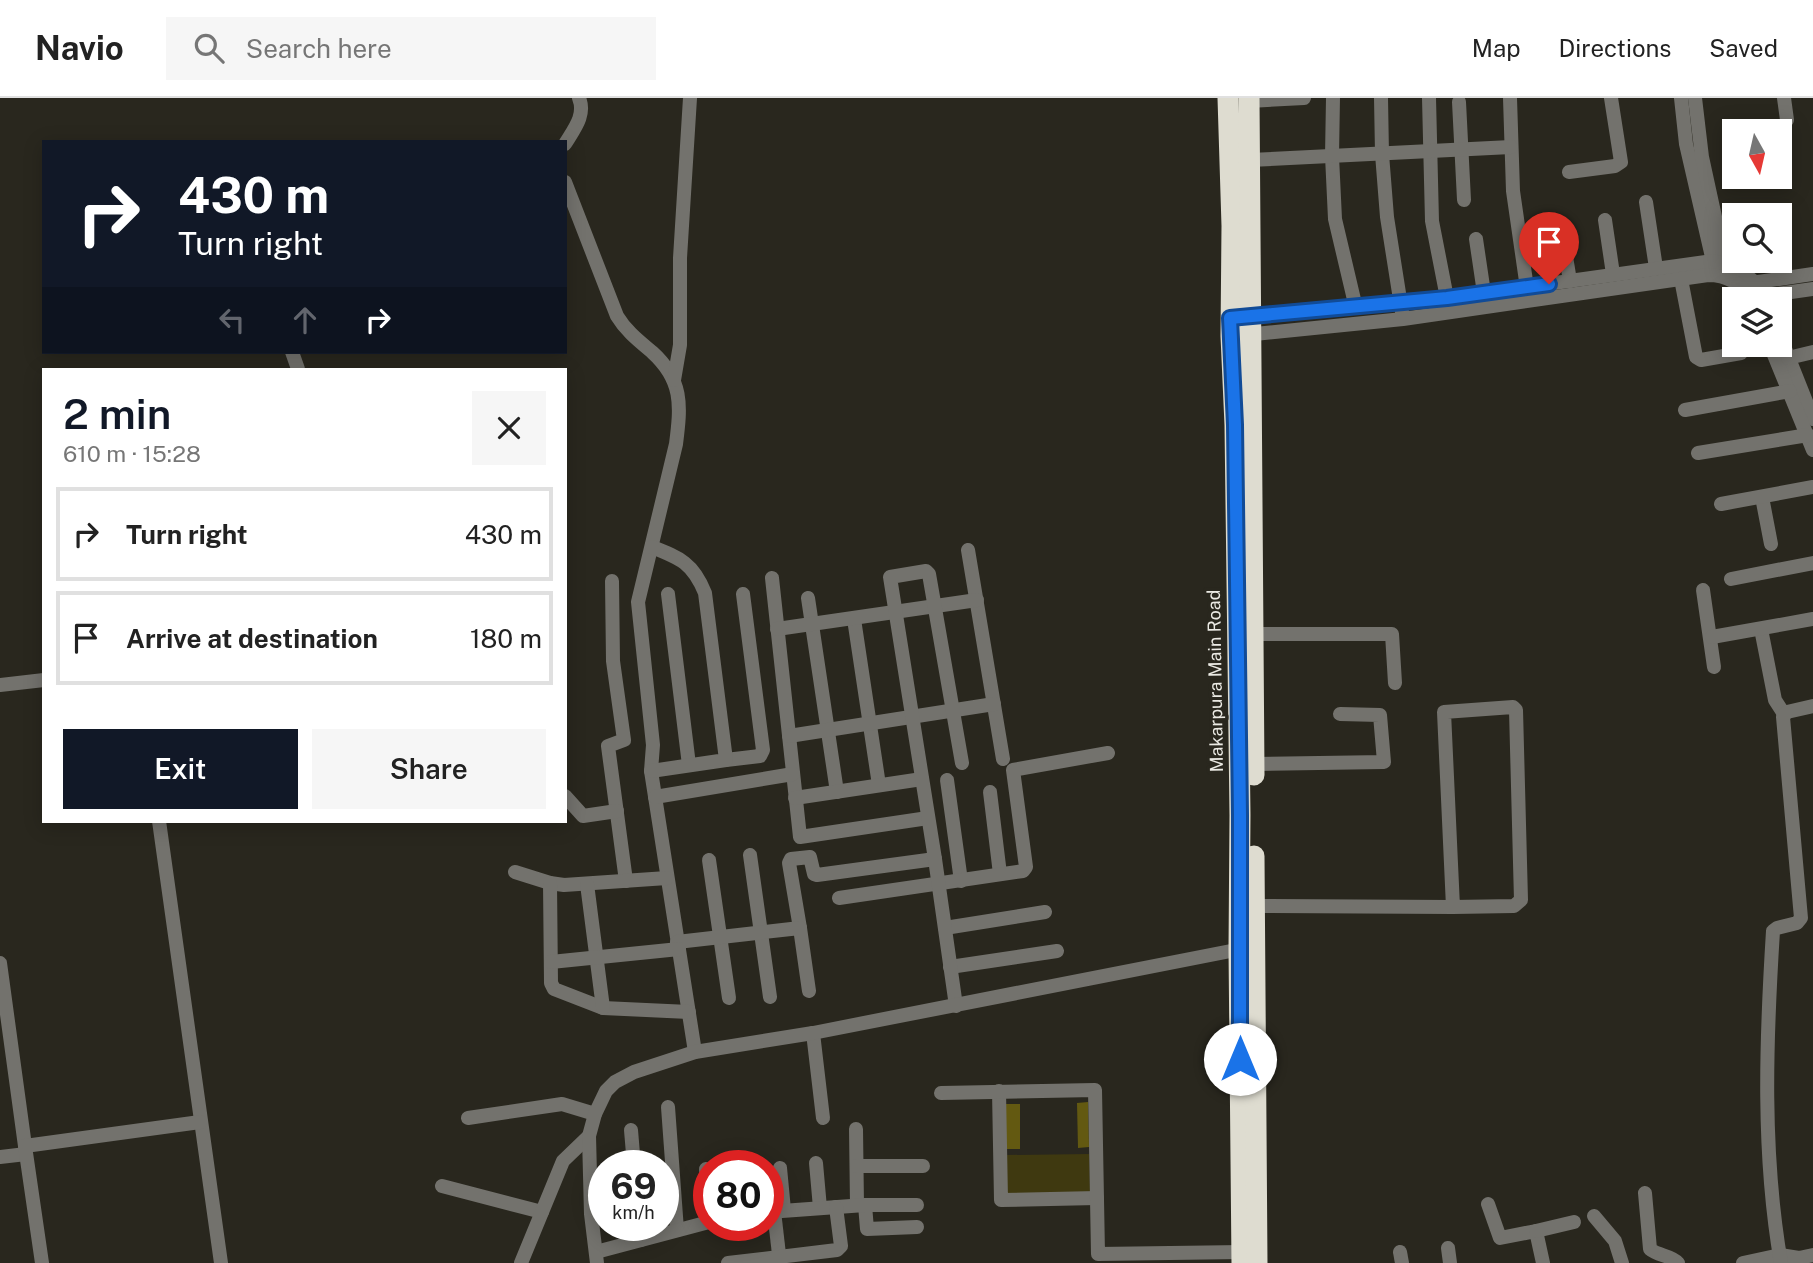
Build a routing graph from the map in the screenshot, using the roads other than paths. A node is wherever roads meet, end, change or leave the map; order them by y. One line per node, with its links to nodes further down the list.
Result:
1 (579, 98): 16 (street)
2 (690, 98): 51 (street)
3 (1228, 98): 46 (highway, Makarpura Main Road)
4 (1304, 98): 13 (street)
5 (1332, 98): 21 (street)
6 (1381, 98): 20 (street)
7 (1429, 98): 19 (street)
8 (1510, 98): 17 (street)
9 (1611, 98): 23 (street)
10 (1681, 98): 31 (street)
11 (1695, 98): 31 (street)
12 (1784, 98): 15 (street)
13 (1249, 99): 22 (highway, Makarpura Main Road)
14 (1459, 102): 18 (street)
15 (1787, 119)
16 (567, 140)
17 (1511, 147): 18 (street); 41 (street)
18 (1462, 150): 19 (street); 25 (street)
19 (1430, 152): 20 (street); 42 (street)
20 (1382, 154): 21 (street); 43 (street)
21 (1332, 156): 22 (street); 44 (street)
22 (1250, 160): 46 (highway, Makarpura Main Road)
23 (1569, 172)
24 (567, 187): 51 (street)
25 (1464, 200)
26 (1646, 202): 30 (street)
27 (1605, 220): 32 (street)
28 (1561, 226): 35 (street)
29 (1476, 239): 40 (street)
30 (1656, 268): 31 (street); 32 (street)
31 (1720, 269): 34 (street); 36 (street)
32 (1614, 274): 35 (street)
33 (1813, 274): 37 (street)
34 (1681, 279): 41 (street); 48 (street)
35 (1570, 281): 41 (street)
36 (1751, 287)
37 (1773, 287)
38 (1813, 289): 39 (street)
39 (1792, 290)
40 (1484, 293): 41 (street); 42 (street)
41 (1528, 294): 45 (street)
42 (1447, 298): 43 (street)
43 (1401, 303): 44 (street); 45 (street)
44 (1356, 308): 46 (street)
45 (1403, 319): 46 (street)
46 (1241, 326): 81 (highway, Makarpura Main Road); 135 (highway, Makarpura Main Road)
47 (1813, 352): 50 (street)
48 (1722, 356)
49 (1775, 357): 52 (street)
50 (1788, 358): 53 (street)
51 (674, 380): 63 (street)
52 (1790, 391): 54 (street); 56 (street)
53 (1809, 398): 55 (street)
54 (1685, 410)
55 (1813, 419)
56 (1808, 435): 57 (street); 58 (street)
57 (1813, 450)
58 (1698, 453)
59 (1813, 487): 60 (street)
60 (1762, 497): 61 (street); 62 (street)
61 (1721, 504)
62 (1771, 544)
63 (652, 547): 98 (street); 102 (street)
64 (968, 550): 73 (street)
65 (1813, 563): 67 (street)
66 (772, 578): 79 (street)
67 (1731, 579)
68 (612, 581): 112 (street)
69 (1703, 590): 82 (street)
70 (668, 594): 101 (street)
71 (743, 594): 98 (street)
72 (808, 598): 78 (street)
73 (976, 600): 74 (street); 87 (street)
74 (934, 606): 75 (street); 75 (street); 89 (street)
75 (894, 613): 76 (street); 92 (street)
76 (854, 619): 78 (street); 93 (street)
77 (1813, 619): 80 (street)
78 (811, 624): 79 (street); 94 (street)
79 (777, 629): 95 (street)
80 (1761, 629): 82 (street); 91 (street)
81 (1253, 634): 85 (street); 100 (highway, Makarpura Main Road)
82 (1712, 637): 83 (street)
83 (1714, 667)
84 (42, 680): 86 (street)
85 (1395, 683)
86 (0, 685)
87 (994, 704): 89 (street); 97 (street)
88 (1813, 706): 91 (street)
89 (953, 711): 92 (street); 99 (street)
90 (1340, 714): 100 (street)
91 (1784, 714): 185 (street)
92 (912, 718): 93 (street); 104 (street)
93 (869, 724): 94 (street); 106 (street)
94 (828, 730): 95 (street); 107 (street)
95 (789, 736): 103 (street)
96 (1108, 753): 119 (street)
97 (1003, 759)
98 (726, 760): 101 (street)
99 (962, 763)
100 (1254, 764): 127 (highway, Makarpura Main Road)
101 (689, 765): 102 (street)
102 (651, 771): 109 (street)
103 (793, 774): 109 (street); 111 (street)
104 (922, 779): 106 (street); 113 (street)
105 (947, 780): 122 (street)
106 (879, 785): 107 (street)
107 (837, 792): 111 (street)
108 (990, 792): 119 (street)
109 (654, 797): 120 (street)
110 (567, 798): 112 (street)
111 (796, 798): 113 (street)
112 (617, 811): 121 (street)
113 (928, 818): 116 (street)
114 (159, 823): 156 (street)
115 (750, 855): 132 (street)
116 (935, 859): 125 (street); 130 (street)
117 (709, 860): 133 (street)
118 (515, 872): 123 (street)
119 (1000, 874): 122 (street)
120 (667, 877): 121 (street); 134 (street)
121 (626, 881): 124 (street)
122 (961, 881): 125 (street)
123 (550, 883): 124 (street); 138 (street)
124 (587, 884): 137 (street)
125 (939, 884): 126 (street); 131 (street)
126 (839, 898)
127 (1254, 906): 128 (street); 135 (highway, Makarpura Main Road)
128 (1452, 907): 128 (street)
129 (1045, 912): 131 (street)
130 (800, 928): 132 (street); 141 (street)
131 (945, 928): 140 (street)
132 (761, 932): 133 (street); 142 (street)
133 (720, 937): 134 (street); 143 (street)
134 (678, 946): 137 (street); 146 (street)
135 (1246, 948): 144 (street); 184 (highway, Makarpura Main Road)
136 (1057, 951): 140 (street)
137 (596, 957): 138 (street); 145 (street)
138 (551, 962): 145 (street)
139 (0, 963): 149 (street)
140 (950, 967): 144 (street)
141 (809, 991)
142 (770, 997)
143 (729, 998)
144 (956, 1006): 147 (street)
145 (603, 1008): 146 (street)
146 (689, 1012): 148 (street)
147 (813, 1033): 148 (street); 155 (street)
148 (695, 1052): 153 (street)
149 (5, 1053): 160 (street)
150 (999, 1091): 151 (street); 169 (street); 169 (street)
151 (941, 1093)
152 (668, 1107): 162 (street)
153 (594, 1114): 154 (street); 159 (street)
154 (468, 1118)
155 (822, 1118)
156 (200, 1122): 160 (street); 188 (street)
157 (856, 1129): 165 (street)
158 (631, 1130): 161 (street)
159 (589, 1136): 176 (street); 183 (street)
160 (26, 1150): 163 (street); 187 (street)
161 (633, 1150)
162 (671, 1150)
163 (0, 1157)
164 (816, 1163): 174 (street)
165 (857, 1166): 166 (street); 171 (street)
166 (923, 1166)
167 (442, 1186): 176 (street)
168 (1645, 1193): 193 (street)
169 (1097, 1198): 184 (street)
170 (1489, 1203): 180 (street)
171 (861, 1205): 172 (street); 173 (street); 179 (street)
172 (917, 1205)
173 (836, 1207): 174 (street); 186 (street)
174 (820, 1208): 175 (street)
175 (784, 1210)
176 (542, 1212): 189 (street)
177 (1594, 1216): 192 (street)
178 (1574, 1222): 180 (street)
179 (918, 1227)
180 (1536, 1231): 191 (street)
181 (626, 1241): 183 (street)
182 (778, 1241): 186 (street)
183 (596, 1258)
184 (1247, 1259)
185 (1793, 1259): 194 (street)
186 (780, 1260): 190 (street)
187 (42, 1263)
188 (221, 1263)
189 (521, 1263)
190 (730, 1263)
191 (1543, 1263)
192 (1622, 1263)
193 (1678, 1263)
194 (1743, 1263)

